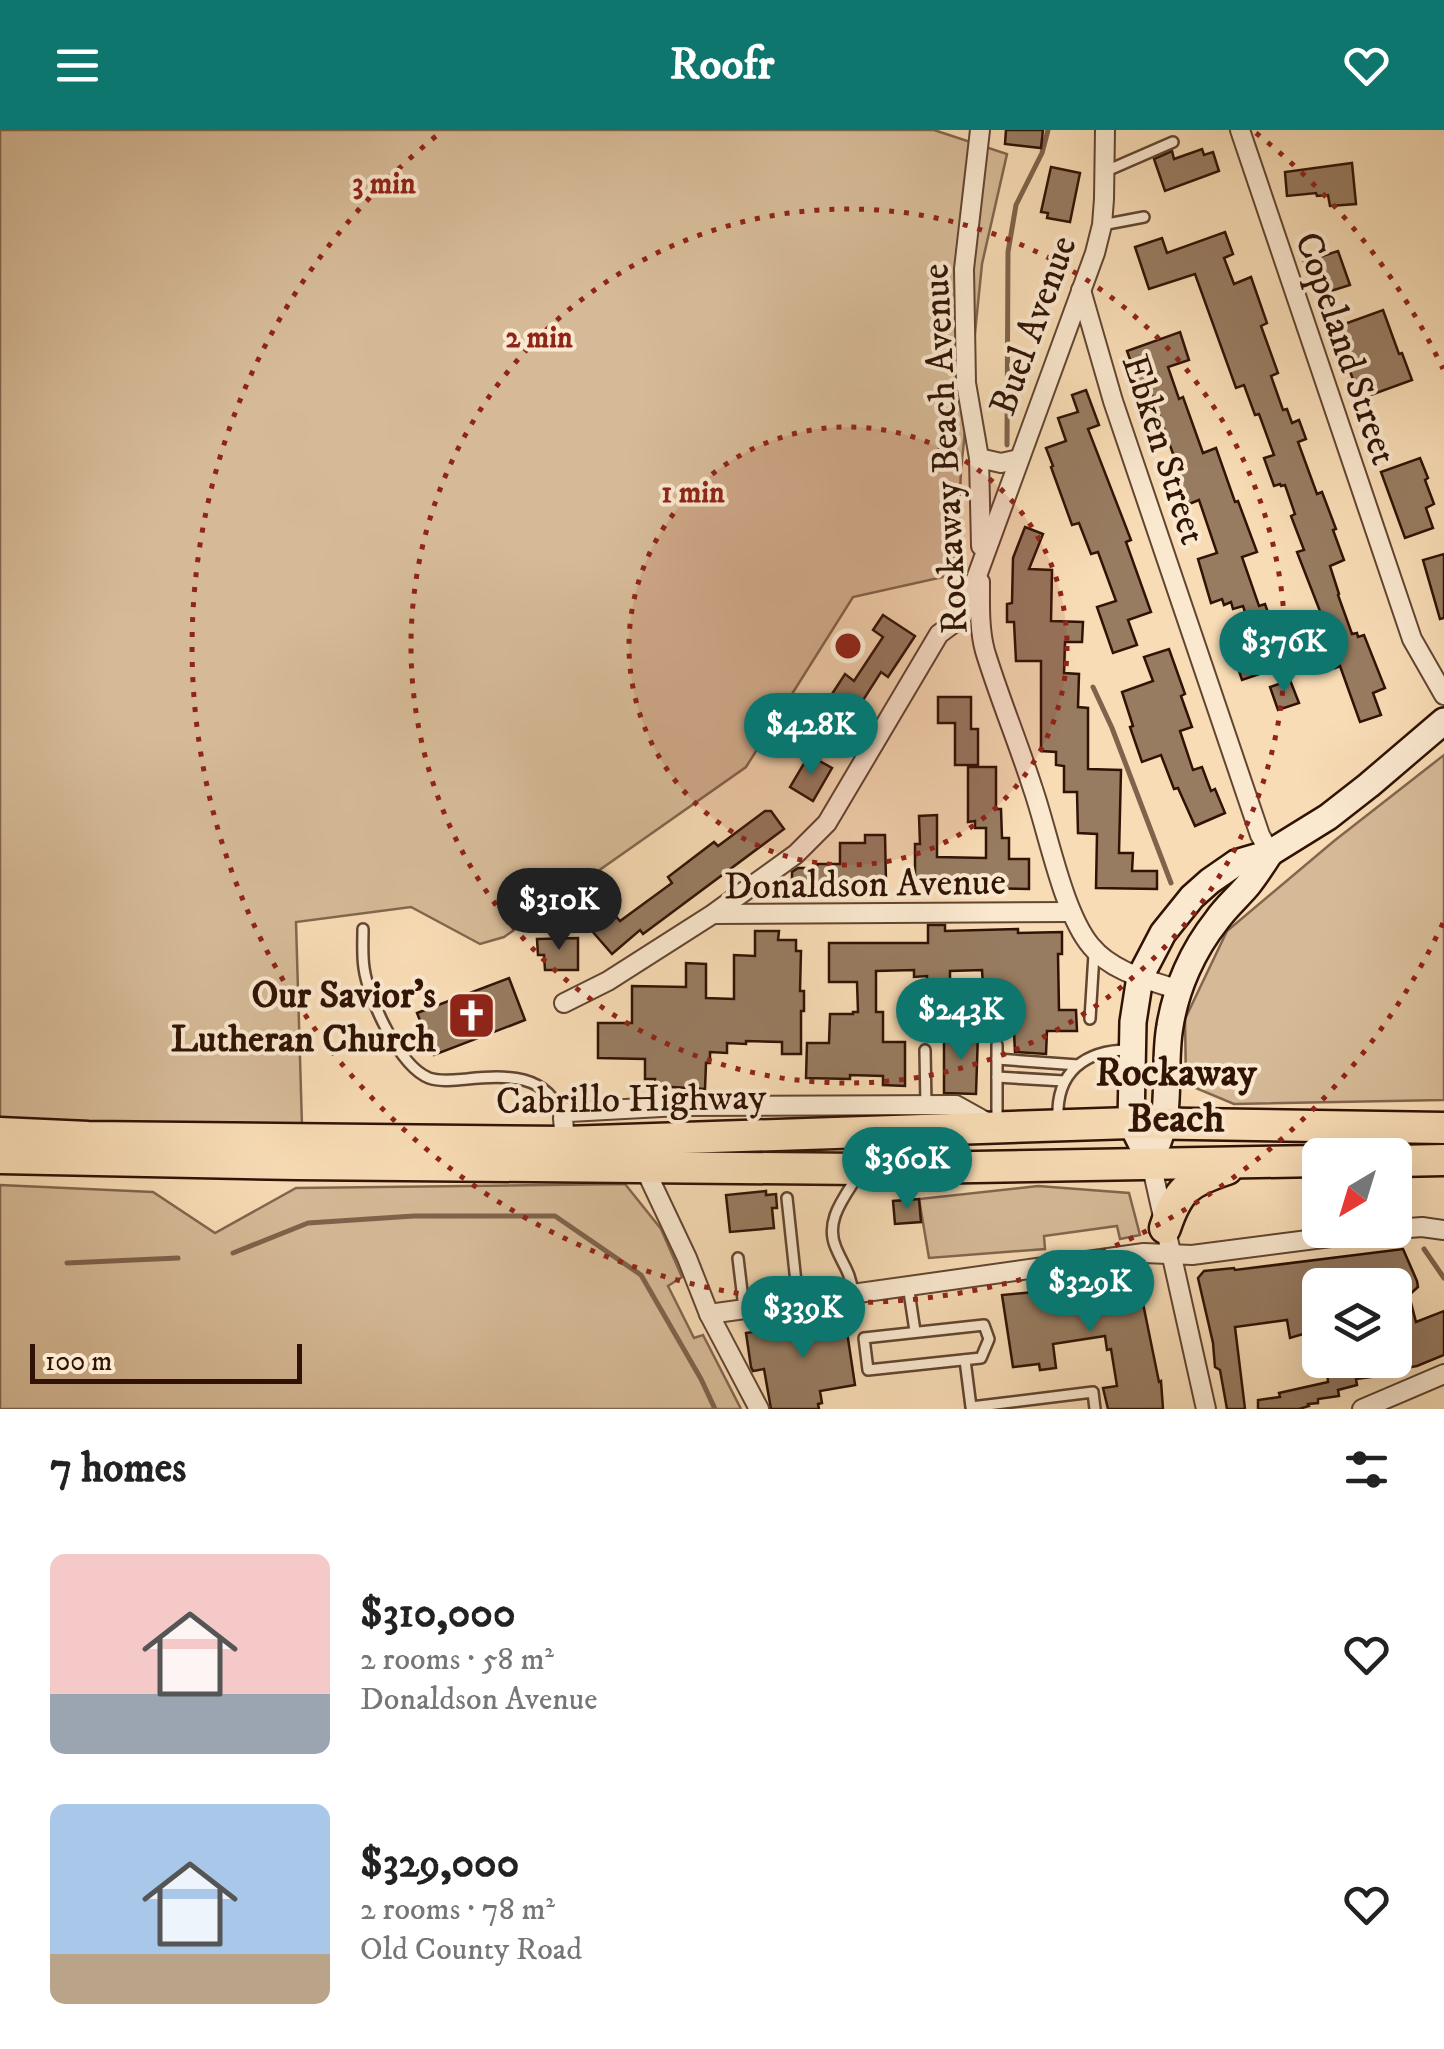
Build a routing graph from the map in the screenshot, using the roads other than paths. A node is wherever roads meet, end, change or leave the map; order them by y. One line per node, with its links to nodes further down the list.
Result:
1 (980, 130): 9 (street, Rockaway Beach Avenue)
2 (1105, 130): 5 (street, Buel Avenue)
3 (1240, 130): 12 (street, Copeland Street)
4 (1172, 142): 5 (lane)
5 (1104, 172): 7 (street, Buel Avenue)
6 (1144, 217): 7 (lane)
7 (1102, 225): 8 (street, Buel Avenue)
8 (1081, 290): 10 (street, Buel Avenue); 14 (street, Ebken Street)
9 (980, 458): 10 (street); 11 (street, Rockaway Beach Avenue)
10 (1019, 458): 11 (street, Buel Avenue)
11 (981, 561): 15 (street, Rockaway Beach Avenue); 16 (street, Buel Avenue)
12 (1444, 694)
13 (1444, 720): 14 (street)
14 (1270, 853): 19 (street); 20 (street)
15 (1071, 912): 16 (street, Donaldson Avenue); 18 (street, Rockaway Beach Avenue)
16 (714, 914): 21 (street, Donaldson Avenue)
17 (363, 929): 36 (lane)
18 (1094, 951): 19 (street, Rockaway Beach Avenue); 22 (lane)
19 (1140, 977): 20 (street, Rockaway Beach Avenue); 25 (street)
20 (1179, 990): 32 (street)
21 (564, 1003)
22 (1090, 1019)
23 (997, 1045): 26 (lane)
24 (925, 1050): 30 (lane)
25 (1132, 1050): 27 (lane); 31 (street)
26 (997, 1059): 27 (lane); 28 (lane)
27 (1078, 1064): 29 (lane)
28 (997, 1076): 29 (lane); 34 (lane)
29 (1064, 1081): 33 (lane)
30 (926, 1105): 34 (street); 36 (street)
31 (1131, 1123): 32 (highway, Cabrillo Highway); 33 (highway, Cabrillo Highway); 43 (street)
32 (1165, 1124): 35 (highway, Cabrillo Highway); 43 (street)
33 (1059, 1125): 34 (highway, Cabrillo Highway)
34 (997, 1128): 36 (highway, Cabrillo Highway)
35 (1444, 1128)
36 (564, 1130): 37 (highway, Cabrillo Highway)
37 (0, 1134)
38 (0, 1158): 44 (highway, Cabrillo Highway)
39 (1444, 1160): 41 (highway)
40 (1302, 1161): 42 (highway, Cabrillo Highway)
41 (1412, 1161)
42 (1246, 1162): 43 (highway, Cabrillo Highway); 49 (highway)
43 (1151, 1163): 45 (highway, Cabrillo Highway); 49 (street)
44 (644, 1166): 45 (highway, Cabrillo Highway); 56 (street)
45 (862, 1168): 53 (lane)
46 (788, 1198): 54 (lane)
47 (1412, 1228): 48 (street)
48 (1444, 1230)
49 (1168, 1241): 50 (street); 52 (street); 62 (street)
50 (1302, 1241)
51 (738, 1258): 55 (lane)
52 (908, 1286): 53 (street); 57 (lane)
53 (853, 1293): 54 (street)
54 (798, 1301): 55 (street)
55 (744, 1308): 56 (street)
56 (709, 1314): 60 (street)
57 (915, 1332): 58 (lane); 58 (lane)
58 (966, 1360): 61 (lane)
59 (1444, 1374): 63 (street)
60 (759, 1409)
61 (1096, 1409)
62 (1206, 1409)
63 (1362, 1409)

